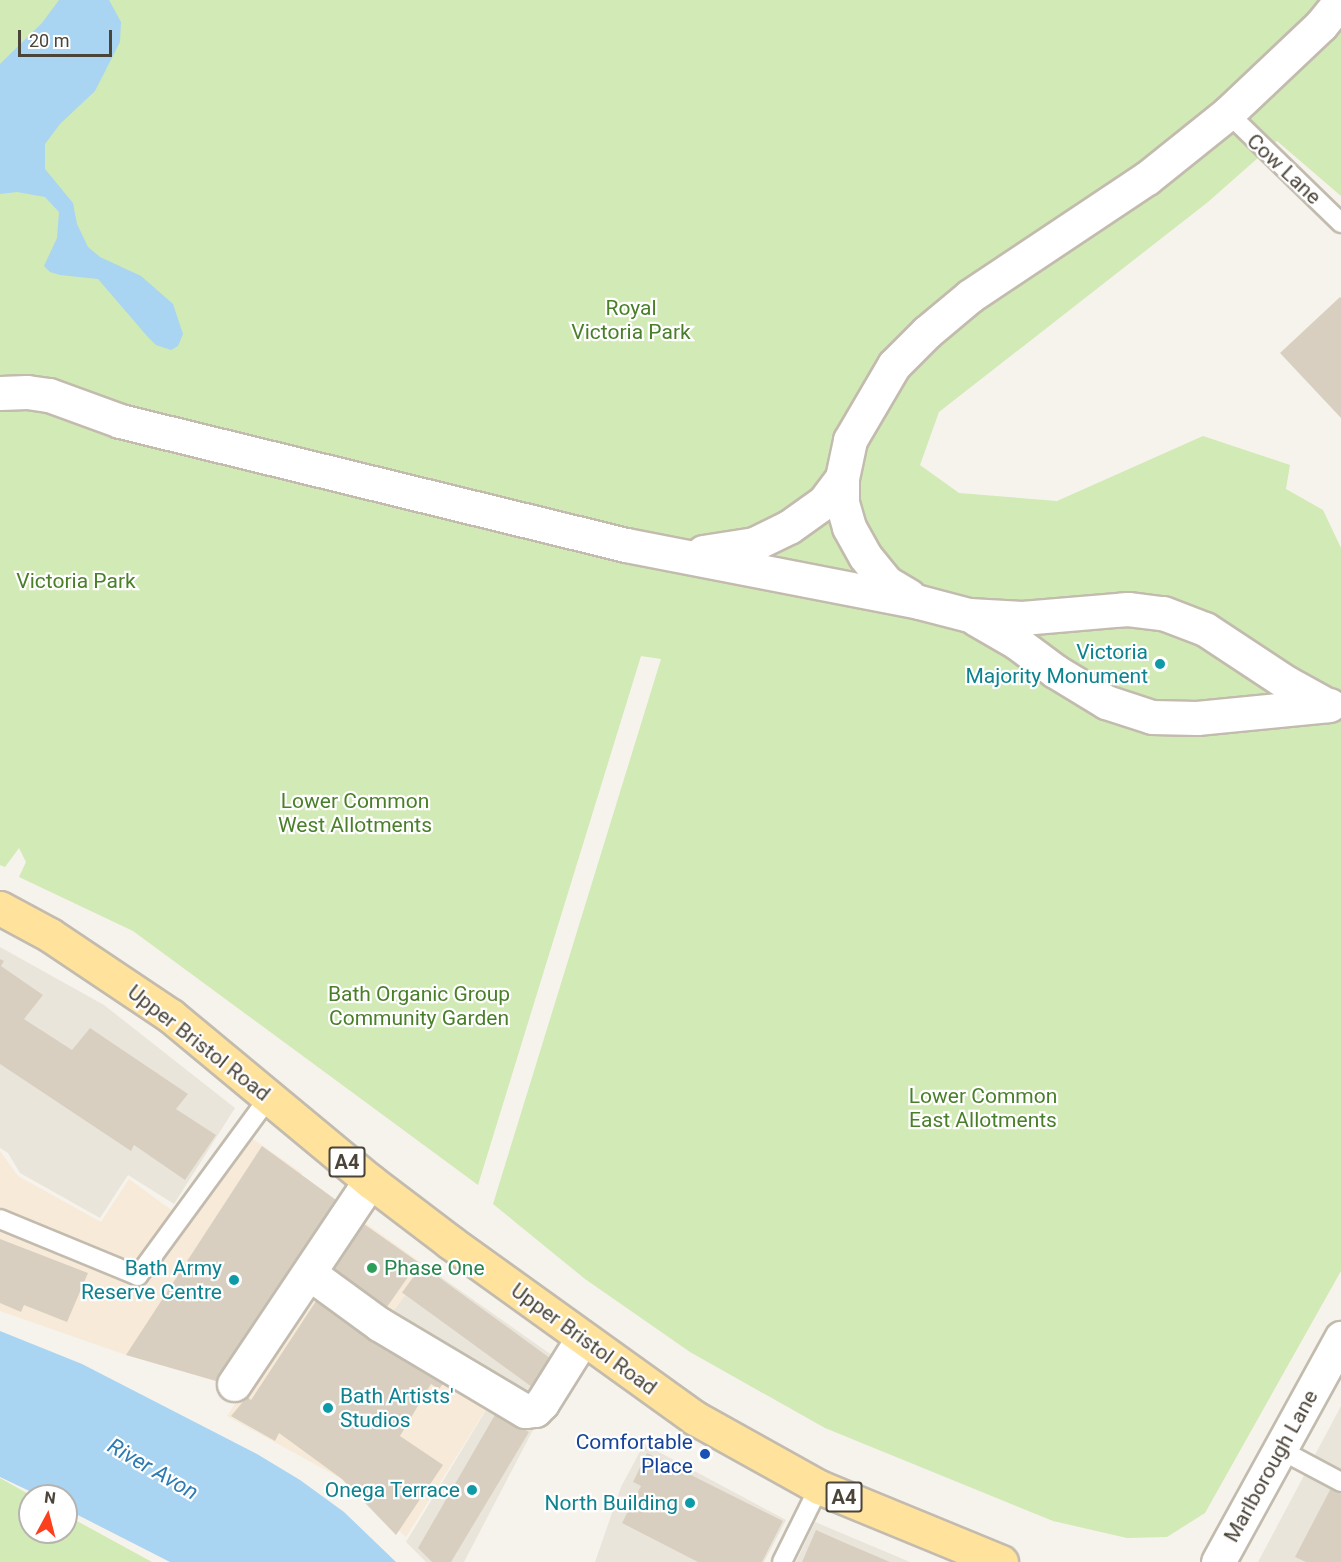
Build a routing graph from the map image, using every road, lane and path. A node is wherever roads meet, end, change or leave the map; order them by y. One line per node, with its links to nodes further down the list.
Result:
1 (1341, 0): 2 (street)
2 (1228, 113): 3 (lane, Cow Lane); 5 (street)
3 (1341, 223)
4 (0, 393): 6 (street)
5 (842, 478): 6 (street); 7 (street)
6 (670, 554): 7 (street)
7 (919, 602): 8 (street)
8 (969, 615): 9 (street); 9 (street)
9 (1334, 706)
10 (0, 908): 11 (main road, Upper Bristol Road / A4)
11 (269, 1097): 12 (main road, Upper Bristol Road / A4); 13 (lane)
12 (370, 1181): 14 (street); 16 (main road, Upper Bristol Road / A4)
13 (0, 1219)
14 (309, 1273): 16 (street); 17 (street)
15 (1341, 1338): 18 (street, Marlborough Lane)
16 (582, 1339): 20 (main road, Upper Bristol Road / A4)
17 (234, 1383)
18 (1279, 1449): 19 (lane); 23 (street, Marlborough Lane)
19 (1341, 1482)
20 (819, 1487): 21 (lane); 22 (main road, Upper Bristol Road / A4)
21 (782, 1562)
22 (1001, 1562)
23 (1218, 1562)

